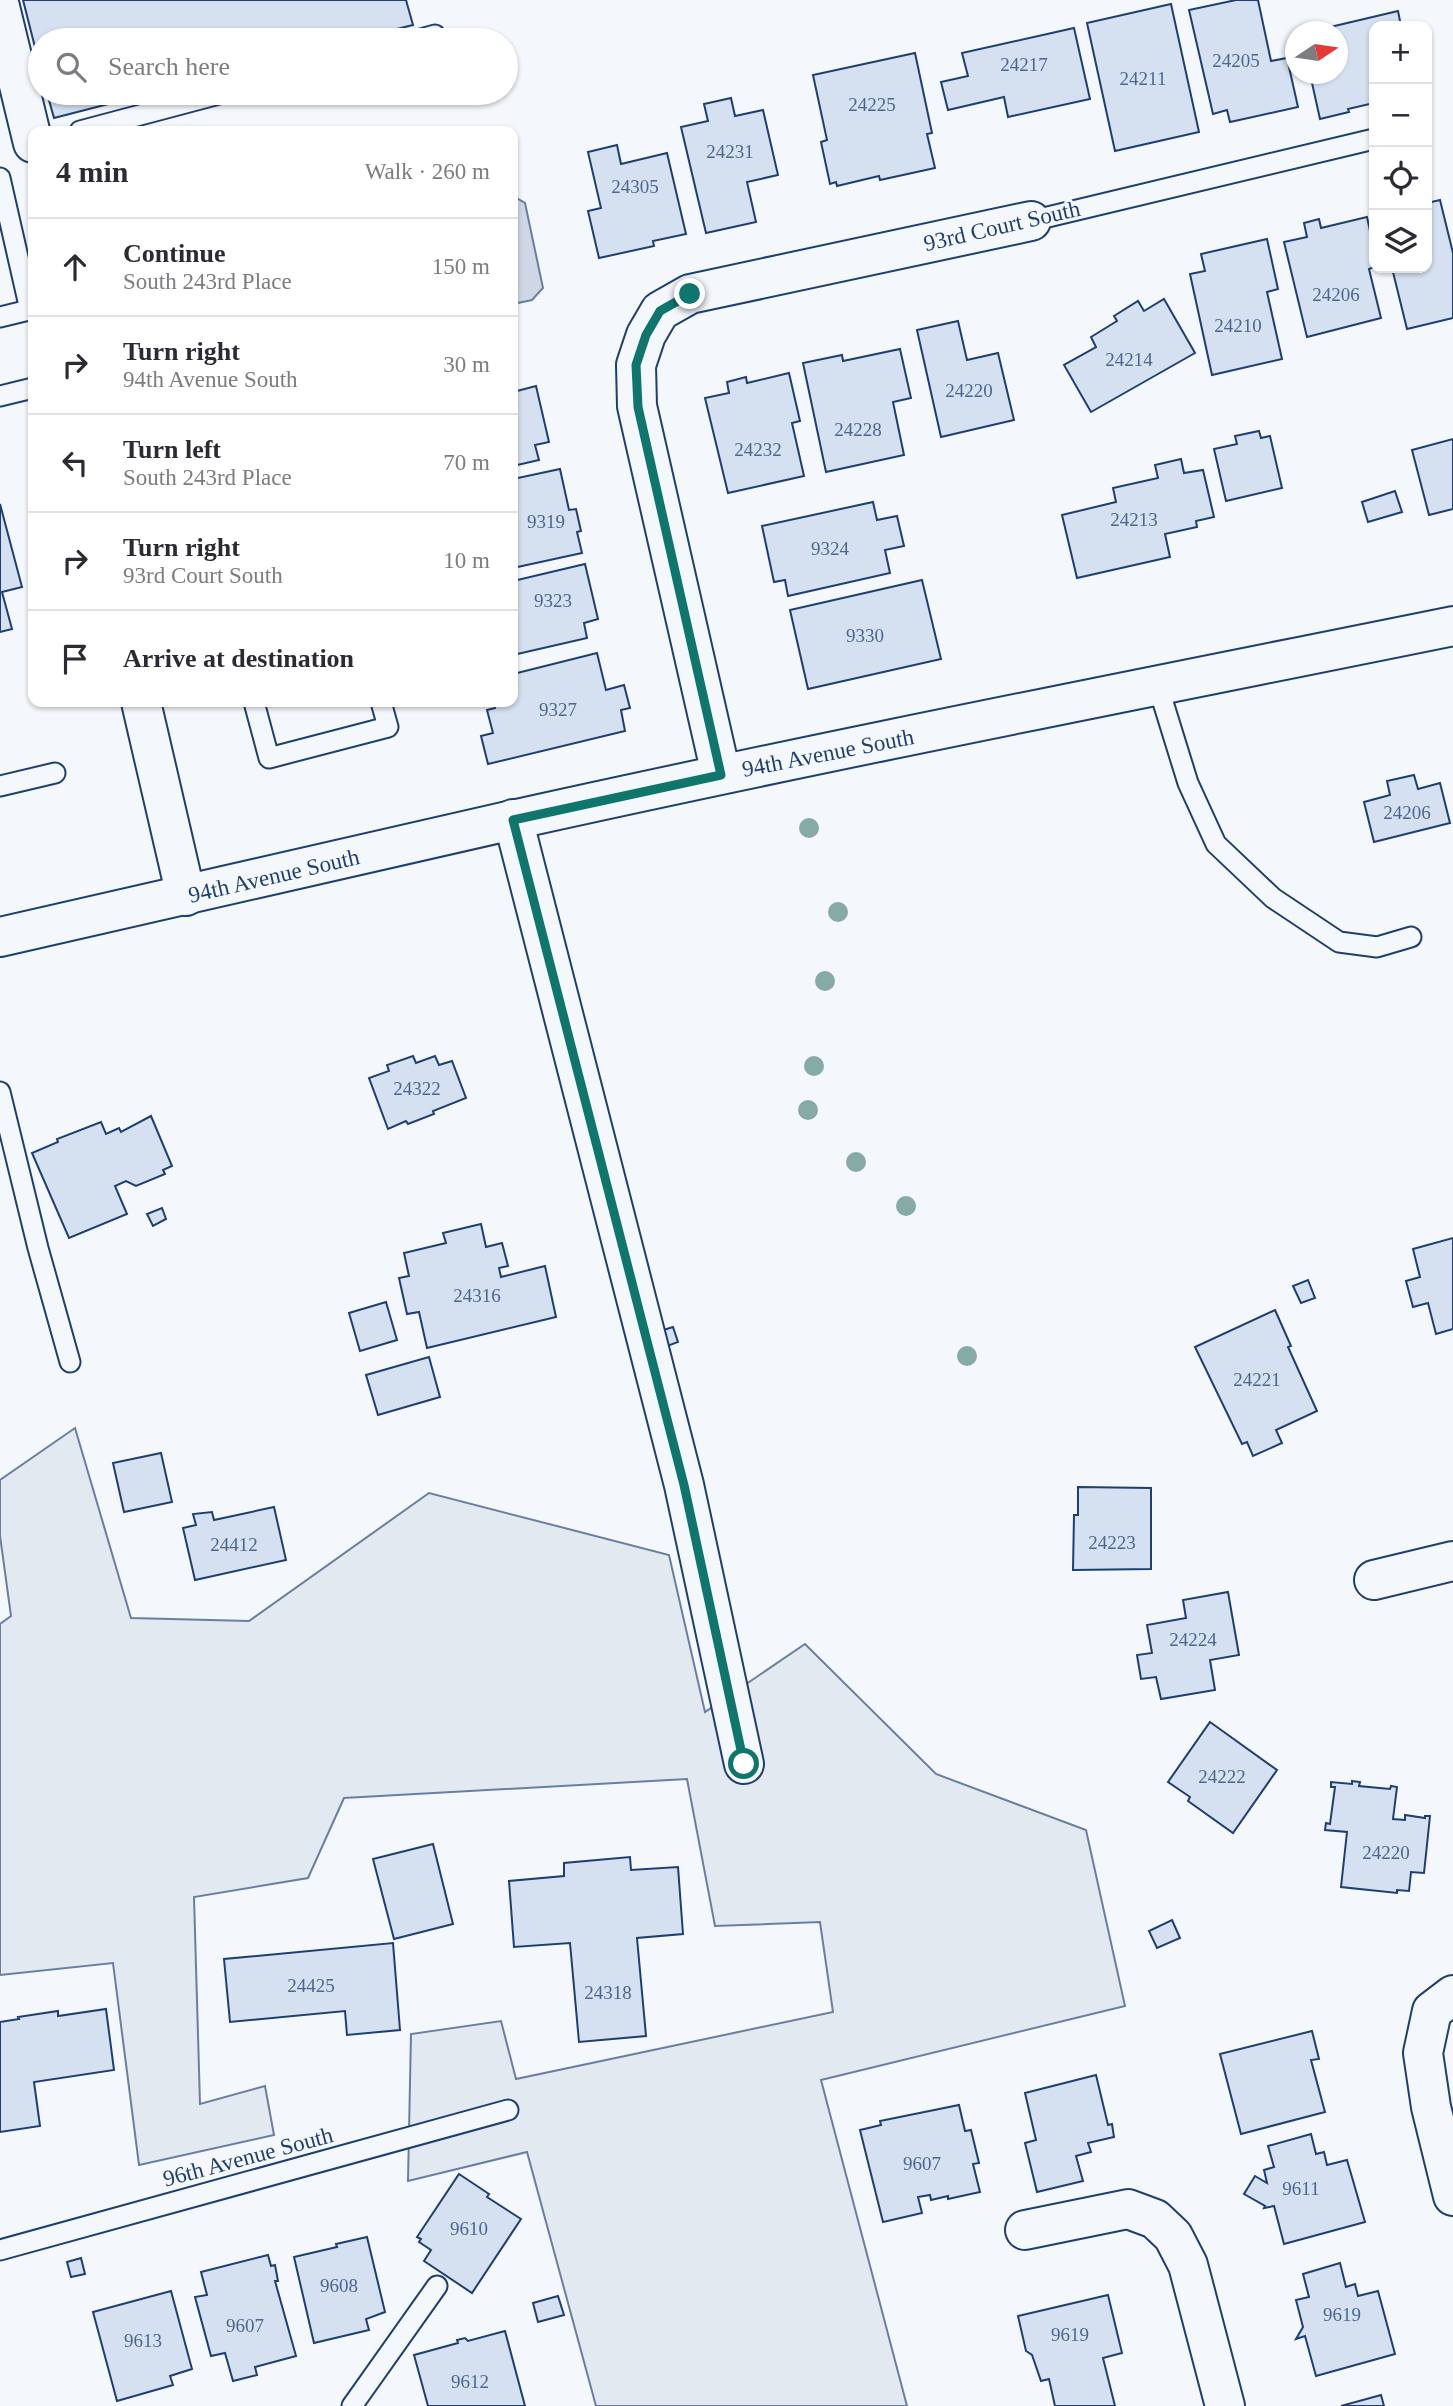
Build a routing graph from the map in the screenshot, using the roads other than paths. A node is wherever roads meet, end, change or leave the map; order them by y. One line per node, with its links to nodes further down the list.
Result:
1 (0, 7): 3 (street)
2 (178, 105): 4 (lane)
3 (29, 126)
4 (99, 126)
5 (1369, 140): 7 (lane, 93rd Court South)
6 (0, 178): 8 (lane)
7 (1031, 220): 19 (street, 93rd Court South)
8 (28, 294)
9 (28, 311): 10 (lane)
10 (0, 317)
11 (28, 389): 12 (lane)
12 (0, 396)
13 (1453, 626): 14 (street, 94th Avenue South)
14 (1158, 686): 19 (street, 94th Avenue South); 24 (lane)
15 (142, 707): 22 (street)
16 (255, 707): 17 (lane)
17 (382, 707)
18 (55, 773): 20 (lane)
19 (721, 775): 21 (street, 94th Avenue South)
20 (0, 786)
21 (513, 820): 22 (street, 94th Avenue South); 29 (street)
22 (186, 897): 23 (street, 94th Avenue South)
23 (0, 937)
24 (1411, 937)
25 (0, 1092): 26 (lane)
26 (71, 1362)
27 (1453, 1561): 28 (street)
28 (1374, 1580)
29 (744, 1764)
30 (1453, 1995): 32 (street)
31 (508, 2110): 34 (lane, 96th Avenue South)
32 (1453, 2196)
33 (1024, 2231): 37 (street)
34 (0, 2250)
35 (437, 2286): 36 (lane)
36 (352, 2406)
37 (1225, 2406)

